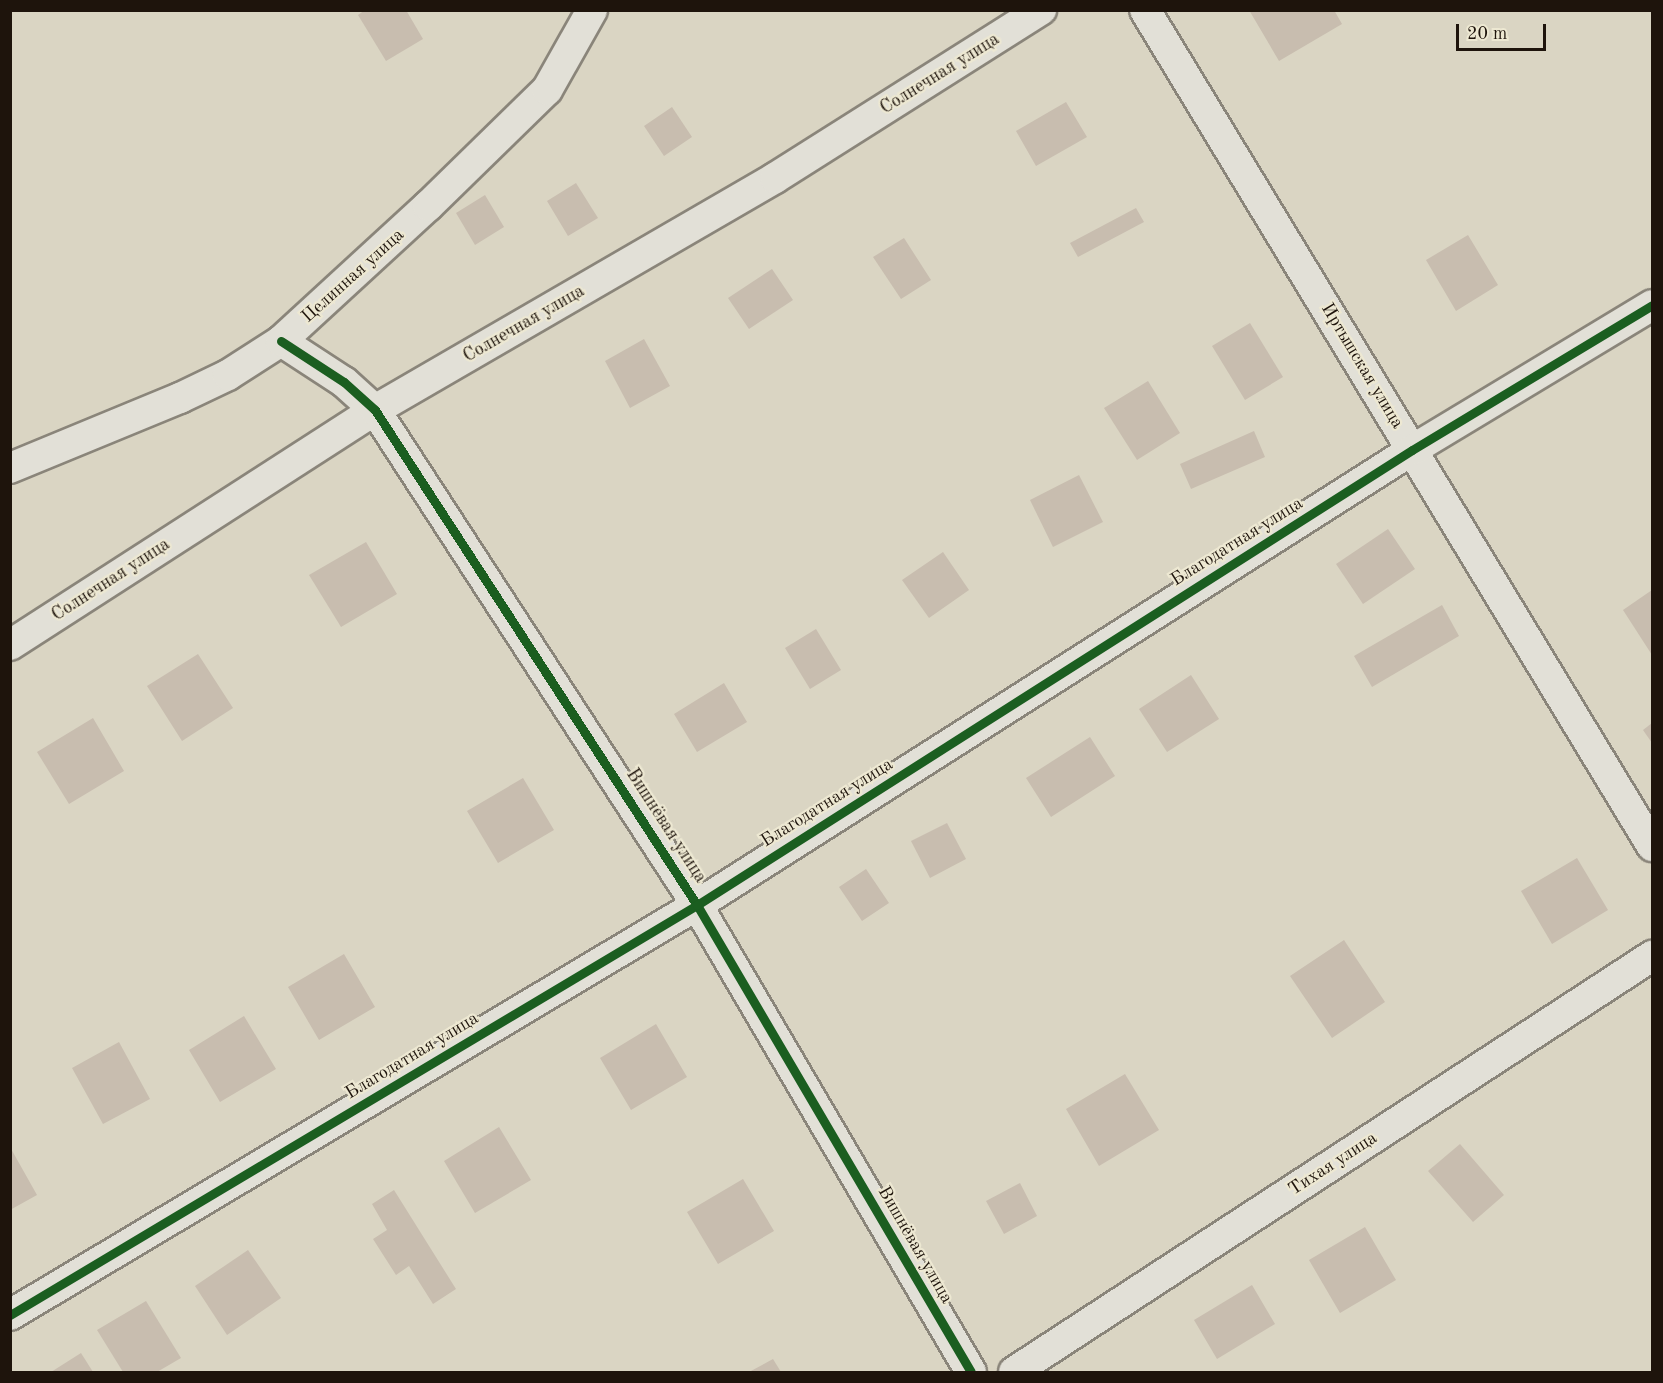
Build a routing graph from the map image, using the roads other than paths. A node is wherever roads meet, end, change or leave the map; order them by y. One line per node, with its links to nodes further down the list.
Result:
1 (592, 10): 5 (street, Целинная улица)
2 (1041, 10): 6 (street, Солнечная улица)
3 (1145, 10): 7 (street, Иртышская улица)
4 (1653, 305): 7 (street, Благодатная улица)
5 (281, 341): 6 (street, Вишнёвая улица); 8 (street, Целинная улица)
6 (375, 410): 9 (street, Солнечная улица); 11 (street, Вишнёвая улица)
7 (1412, 450): 10 (street, Иртышская улица); 11 (street, Благодатная улица)
8 (10, 468)
9 (10, 645)
10 (1653, 846)
11 (698, 905): 13 (street, Благодатная улица); 14 (street, Вишнёвая улица)
12 (1653, 956): 15 (street, Тихая улица)
13 (10, 1315)
14 (971, 1372)
15 (1014, 1372)

